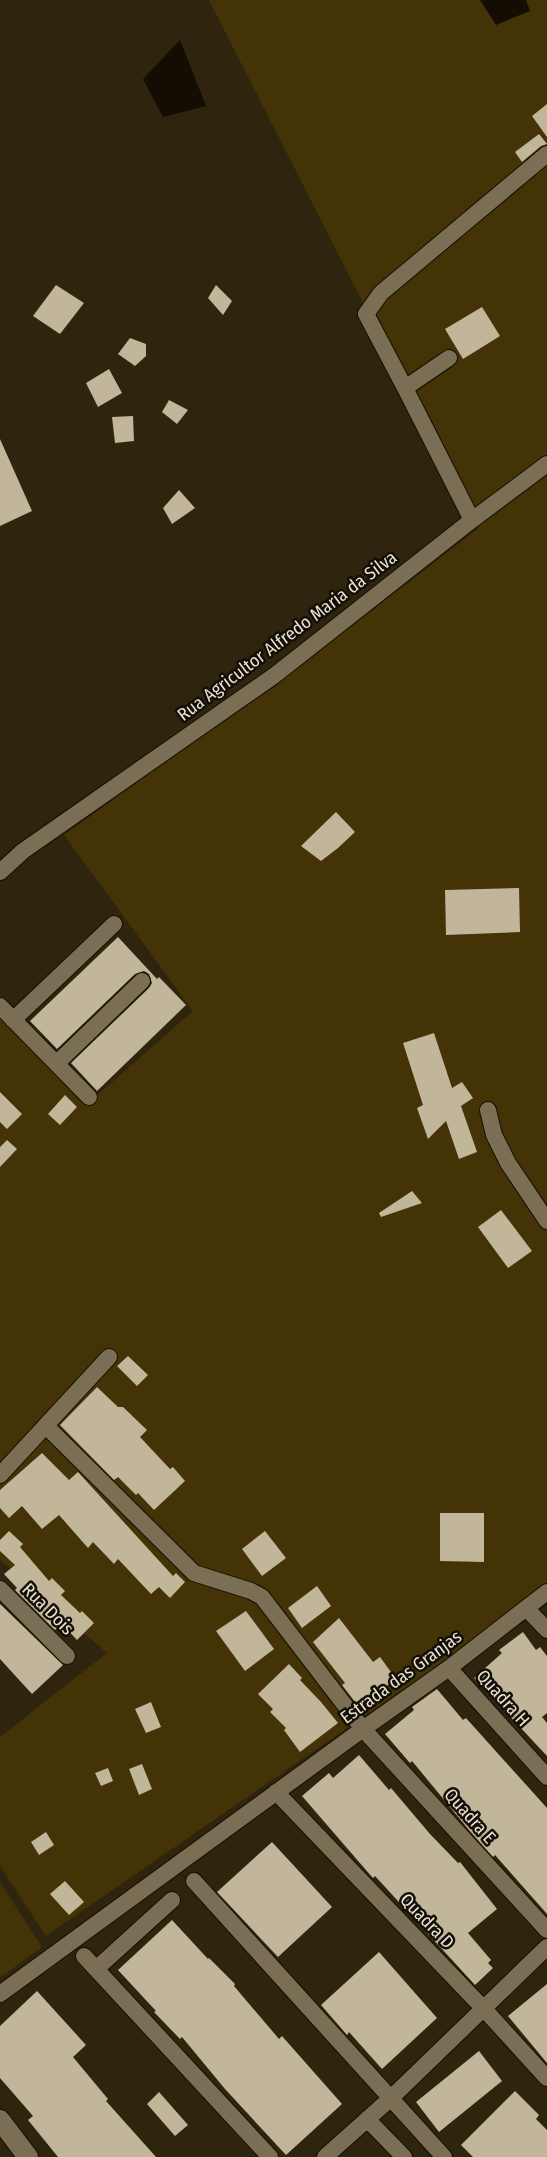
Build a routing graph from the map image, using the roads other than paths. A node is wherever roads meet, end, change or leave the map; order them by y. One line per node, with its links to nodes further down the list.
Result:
1 (547, 154): 3 (street)
2 (449, 358): 3 (street)
3 (405, 388): 5 (street)
4 (547, 464): 5 (street, Rua Agricultor Alfredo Maria da Silva)
5 (472, 520): 6 (street, Rua Agricultor Alfredo Maria da Silva)
6 (0, 872)
7 (114, 924): 10 (street)
8 (142, 981): 11 (street)
9 (0, 1006): 10 (street)
10 (13, 1020): 11 (street)
11 (57, 1064): 12 (street)
12 (90, 1097)
13 (488, 1110): 14 (street)
14 (547, 1221)
15 (109, 1357): 16 (street)
16 (46, 1426): 17 (street); 24 (street, Quadra E)
17 (0, 1475)
18 (0, 1589): 22 (street, Rua Dois)
19 (547, 1592): 20 (street, Estrada das Granjas)
20 (527, 1609): 21 (street); 23 (street, Estrada das Granjas)
21 (547, 1630)
22 (67, 1656)
23 (449, 1668): 24 (street, Estrada das Granjas); 25 (street, Quadra H)
24 (363, 1729): 26 (street, Estrada das Granjas); 29 (street, Quadra E)
25 (547, 1777)
26 (276, 1792): 33 (street, Estrada das Granjas); 34 (street, Quadra D)
27 (194, 1882): 36 (street)
28 (172, 1900): 32 (street)
29 (547, 1930)
30 (547, 1947): 34 (street)
31 (84, 1956): 32 (street)
32 (96, 1969): 40 (street)
33 (0, 1994)
34 (484, 2009): 35 (street, Quadra D); 36 (street)
35 (547, 2078)
36 (391, 2098): 37 (street); 43 (street)
37 (367, 2119): 41 (street); 42 (street)
38 (0, 2120): 39 (street)
39 (23, 2155)
40 (270, 2157)
41 (325, 2157)
42 (404, 2157)
43 (444, 2157)

